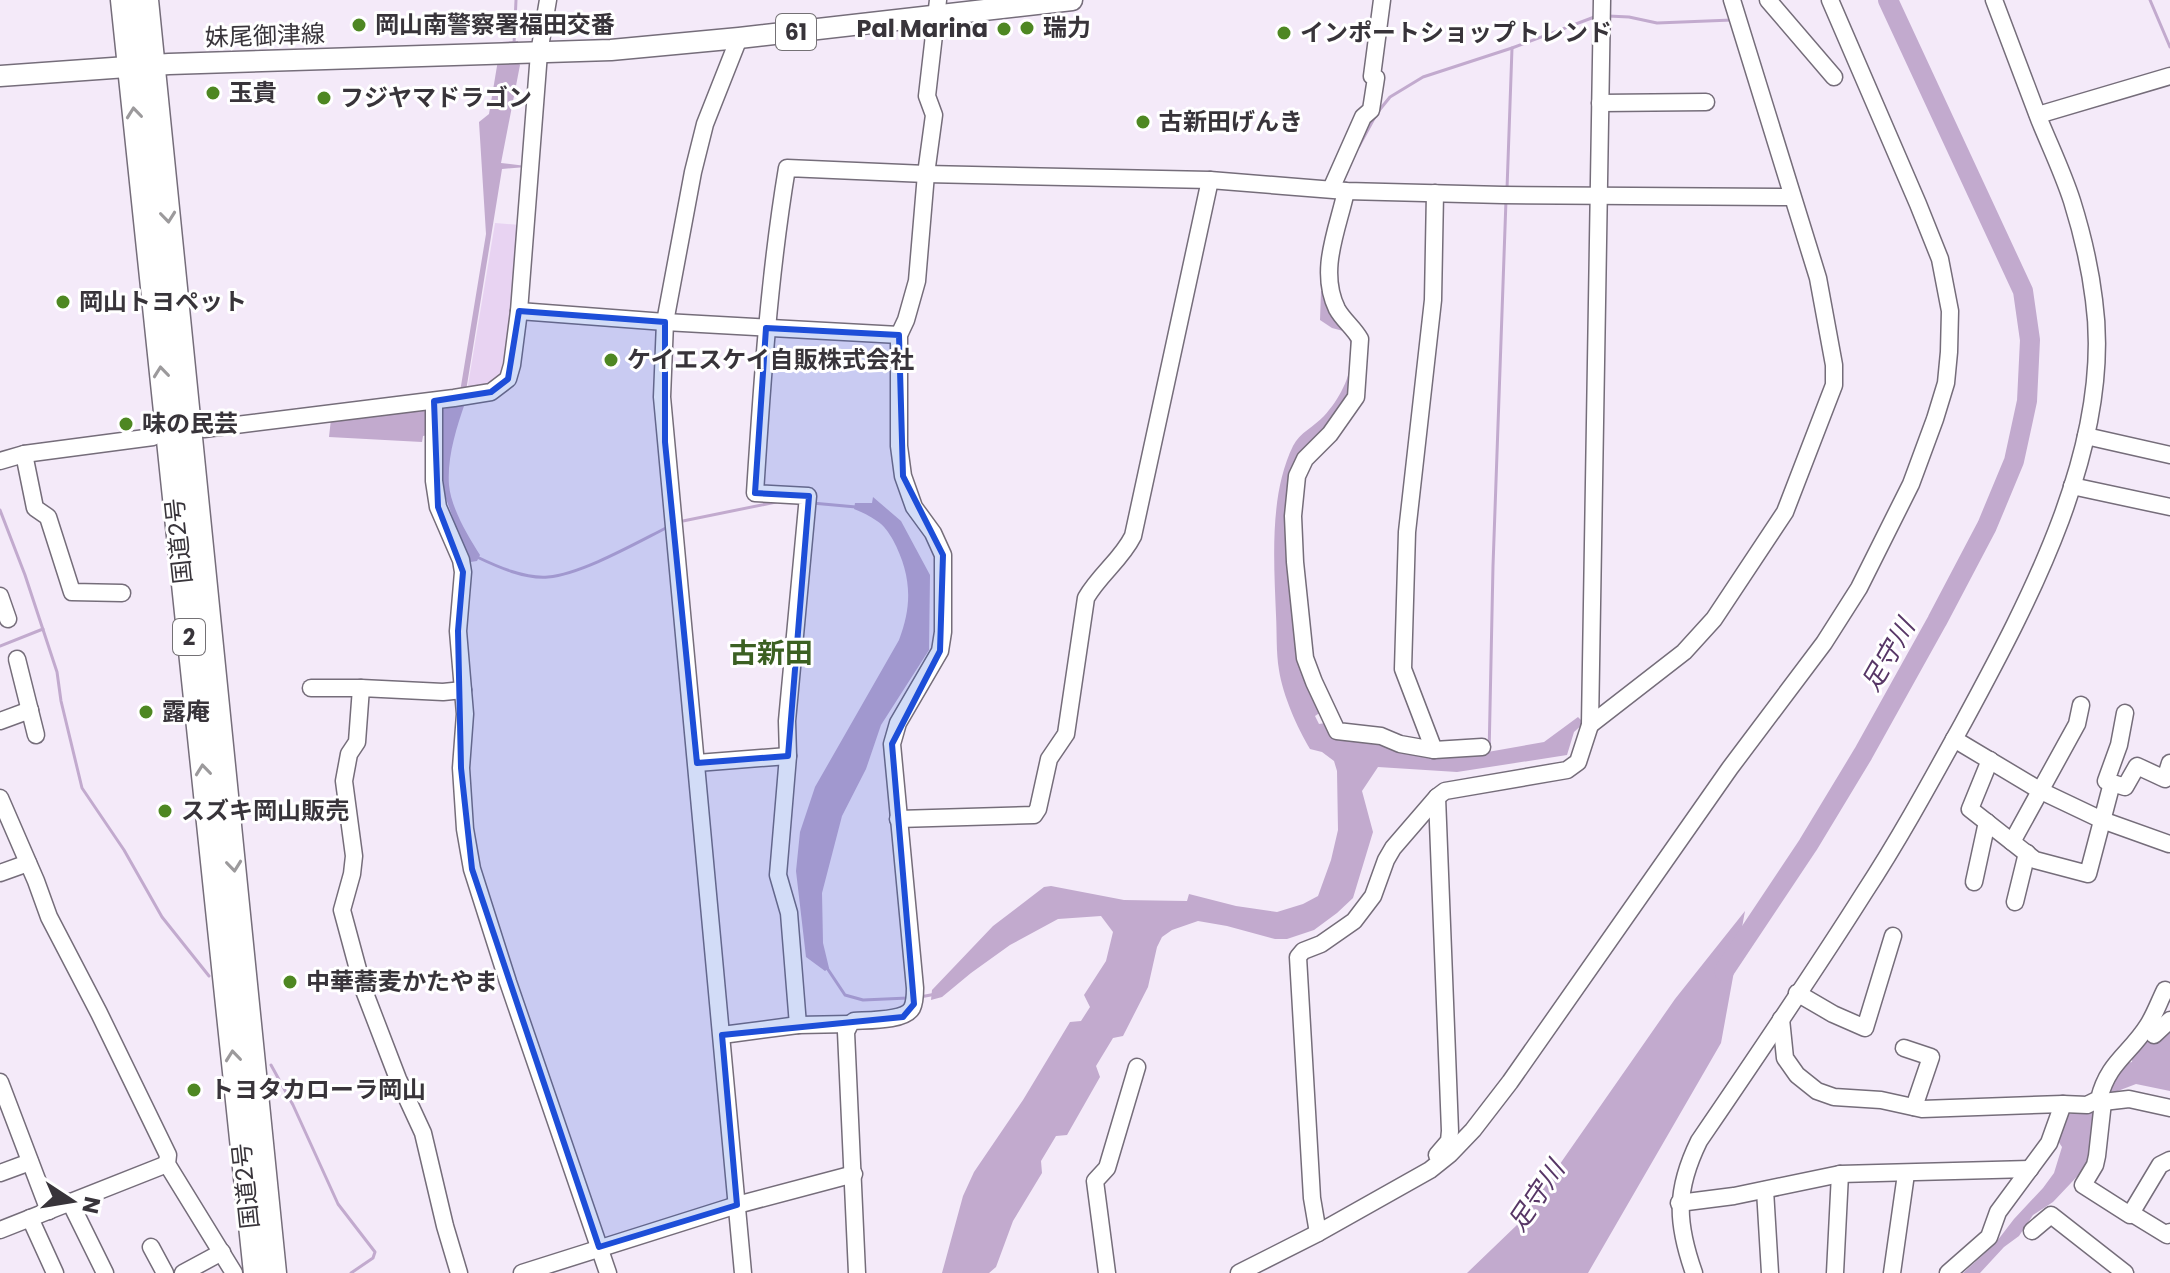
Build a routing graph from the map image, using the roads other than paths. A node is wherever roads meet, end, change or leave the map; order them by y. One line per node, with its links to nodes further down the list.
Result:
1 (123, 0): 14 (highway, 国道2号 / 2)
2 (146, 0): 14 (highway, 国道2号 / 2)
3 (548, 0): 13 (street)
4 (1072, 0): 10 (main road, 妹尾御津線 / 61)
5 (1382, 0): 23 (street)
6 (1732, 0): 26 (street)
7 (1768, 0): 17 (street)
8 (1830, 0): 94 (street)
9 (1994, 0): 20 (street)
10 (937, 8): 12 (main road, 妹尾御津線 / 61); 21 (street)
11 (1601, 10): 19 (street)
12 (739, 38): 13 (main road, 妹尾御津線 / 61); 28 (street)
13 (529, 54): 14 (main road, 妹尾御津線 / 61); 27 (street)
14 (141, 67): 15 (main road, 妹尾御津線); 118 (highway, 国道2号 / 2, one-way to 14); 119 (highway, 国道2号 / 2, one-way to 119)
15 (0, 76)
16 (2170, 76): 20 (street)
17 (1834, 77)
18 (1706, 102): 19 (street)
19 (1600, 103): 24 (street)
20 (2038, 115): 33 (street)
21 (926, 174): 22 (street); 29 (street); 30 (street)
22 (1210, 180): 23 (street); 64 (street)
23 (1341, 192): 25 (street); 55 (street)
24 (1599, 196): 25 (street); 26 (street); 51 (street)
25 (1435, 198): 55 (street)
26 (1789, 198): 51 (street)
27 (519, 311): 28 (street); 31 (street)
28 (665, 322): 29 (street); 58 (street)
29 (766, 328): 30 (street); 56 (street)
30 (899, 335): 64 (street)
31 (434, 401): 32 (street); 46 (street)
32 (204, 429)
33 (2086, 436): 36 (street); 38 (street)
34 (153, 437): 35 (street)
35 (24, 454): 37 (street); 40 (street)
36 (2170, 455)
37 (0, 461)
38 (2072, 486): 39 (street); 53 (street)
39 (2170, 507)
40 (122, 593)
41 (0, 596): 42 (street)
42 (8, 619)
43 (17, 659): 48 (street)
44 (311, 688): 45 (street)
45 (361, 688): 46 (street); 120 (street)
46 (463, 690): 111 (street)
47 (2081, 705): 61 (street)
48 (30, 710): 50 (street); 52 (street)
49 (2125, 713): 60 (street)
50 (0, 721)
51 (1590, 725): 62 (street)
52 (36, 735)
53 (1954, 739): 57 (street); 76 (street)
54 (1482, 747): 55 (street)
55 (1434, 750)
56 (788, 756): 58 (street); 80 (street)
57 (1990, 760): 61 (street); 66 (street)
58 (697, 763): 81 (street)
59 (2170, 763): 60 (street)
60 (2112, 783): 65 (street)
61 (2041, 791): 65 (street); 67 (street)
62 (1437, 797): 94 (street); 109 (street)
63 (0, 799): 70 (street)
64 (898, 819): 79 (street)
65 (2102, 820): 68 (street); 69 (street)
66 (1987, 822): 67 (street); 72 (street)
67 (2012, 842): 69 (street)
68 (2169, 844)
69 (2027, 853): 73 (street)
70 (28, 863): 71 (street); 92 (street)
71 (0, 873)
72 (1974, 882)
73 (2015, 902)
74 (1893, 936): 76 (street)
75 (2165, 990): 86 (street)
76 (1797, 993): 77 (street)
77 (1781, 1019): 88 (street); 101 (street)
78 (2170, 1020): 82 (street)
79 (850, 1024): 80 (street); 96 (street)
80 (798, 1025): 81 (street)
81 (722, 1035): 102 (street)
82 (2154, 1035)
83 (1904, 1048): 88 (street)
84 (1137, 1067): 125 (street)
85 (0, 1082): 91 (street)
86 (2101, 1100): 87 (street); 89 (street); 104 (street)
87 (2063, 1104): 88 (street); 93 (street)
88 (1914, 1107)
89 (2170, 1108)
90 (2170, 1160): 104 (street)
91 (30, 1162): 95 (street); 103 (street)
92 (167, 1164): 100 (street); 112 (street)
93 (2030, 1169): 98 (street); 131 (street)
94 (1430, 1170): 109 (street)
95 (0, 1173)
96 (854, 1174): 102 (street); 124 (street)
97 (1840, 1174): 98 (street); 99 (street); 129 (street)
98 (1906, 1174): 130 (street)
99 (1765, 1190): 101 (street); 128 (street)
100 (70, 1202): 103 (street); 114 (street)
101 (1679, 1203): 127 (street)
102 (737, 1205): 111 (street); 123 (street)
103 (49, 1211): 105 (street)
104 (2131, 1213): 108 (street)
105 (30, 1218): 106 (street); 113 (street)
106 (0, 1230)
107 (2032, 1231): 132 (street)
108 (2170, 1232)
109 (1318, 1233): 126 (street)
110 (151, 1247): 115 (street)
111 (599, 1247): 121 (street); 122 (street)
112 (222, 1252): 116 (street); 117 (street)
113 (55, 1273)
114 (105, 1273)
115 (165, 1273)
116 (183, 1273)
117 (234, 1273)
118 (256, 1273)
119 (274, 1273)
120 (459, 1273)
121 (522, 1273)
122 (608, 1273)
123 (743, 1273)
124 (857, 1273)
125 (1107, 1273)
126 (1239, 1273)
127 (1694, 1273)
128 (1770, 1273)
129 (1835, 1273)
130 (1892, 1273)
131 (1948, 1273)
132 (2125, 1273)

